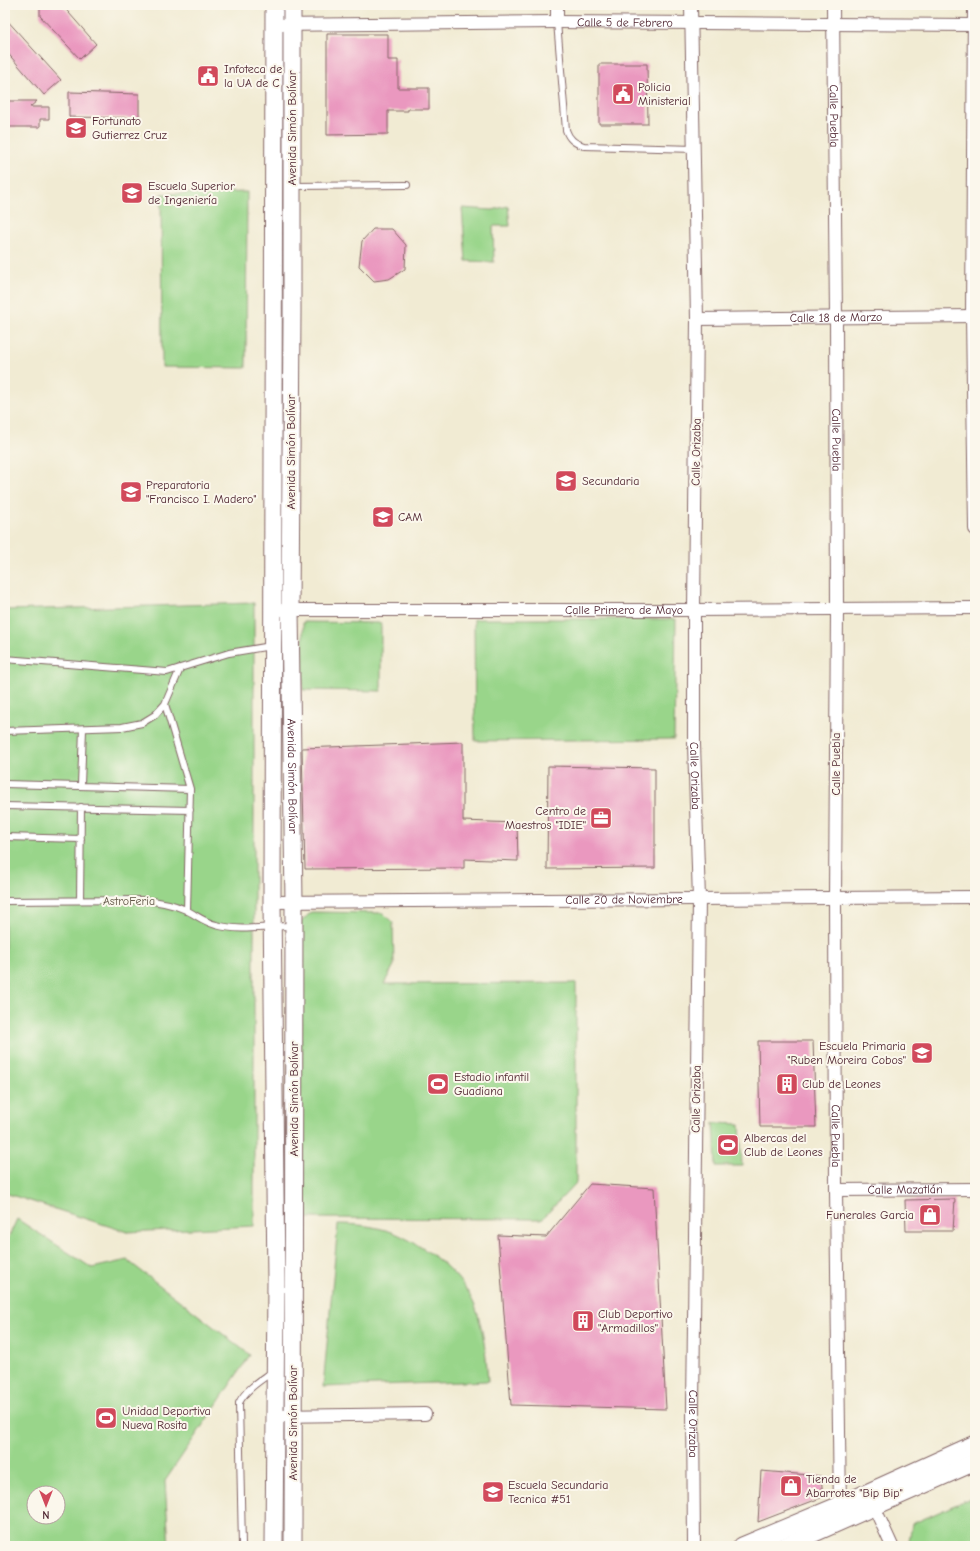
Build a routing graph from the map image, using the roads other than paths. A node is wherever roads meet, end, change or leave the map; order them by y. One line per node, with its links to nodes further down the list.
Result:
1 (274, 5): 11 (street, Avenida Simón Bolívar)
2 (292, 5): 9 (street, Avenida Simón Bolívar)
3 (557, 5): 7 (street)
4 (692, 5): 8 (street, Calle Orizaba)
5 (833, 5): 10 (street, Calle Puebla)
6 (974, 5): 12 (street)
7 (557, 22): 8 (street, Calle 5 de Febrero); 9 (street, Calle 5 de Febrero); 13 (lane)
8 (691, 22): 10 (street, Calle 5 de Febrero); 13 (street, Calle Orizaba)
9 (291, 24): 11 (street, Calle 5 de Febrero); 15 (street, Avenida Simón Bolívar)
10 (833, 24): 12 (street, Calle 5 de Febrero); 19 (street, Calle Puebla)
11 (274, 25): 16 (street, Avenida Simón Bolívar)
12 (975, 25): 18 (street)
13 (695, 149): 20 (street, Calle Orizaba)
14 (408, 185): 15 (lane)
15 (292, 186): 17 (street, Avenida Simón Bolívar)
16 (273, 313): 17 (street); 24 (street, Avenida Simón Bolívar)
17 (292, 313): 25 (street, Avenida Simón Bolívar)
18 (973, 316): 19 (street, Calle 18 de Marzo); 21 (street)
19 (836, 317): 20 (street, Calle 18 de Marzo); 22 (street, Calle Puebla)
20 (697, 319): 26 (street, Calle Orizaba)
21 (975, 529)
22 (837, 608): 23 (street, Calle Primero de Mayo); 26 (street, Calle Primero de Mayo); 41 (street, Calle Puebla)
23 (975, 608)
24 (273, 610): 25 (street, Calle Primero de Mayo); 27 (street, Avenida Simón Bolívar)
25 (290, 610): 26 (street, Calle Primero de Mayo); 27 (street, Avenida Simón Bolívar)
26 (694, 610): 43 (street, Calle Orizaba)
27 (282, 644): 29 (lane); 46 (street, Avenida Simón Bolívar); 47 (street, Avenida Simón Bolívar)
28 (5, 659): 29 (lane)
29 (180, 669): 30 (lane)
30 (165, 704): 31 (lane); 35 (lane)
31 (83, 729): 32 (lane); 34 (lane)
32 (5, 731)
33 (5, 784): 34 (lane)
34 (81, 785): 35 (lane)
35 (190, 789): 38 (lane)
36 (5, 806): 37 (lane)
37 (81, 807): 38 (lane); 40 (lane)
38 (190, 810): 48 (lane)
39 (5, 837): 40 (lane)
40 (81, 839): 44 (lane)
41 (835, 898): 42 (street, Calle 20 de Noviembre); 43 (street, Calle 20 de Noviembre); 52 (street, Calle Puebla)
42 (975, 898)
43 (699, 899): 47 (street, Calle 20 de Noviembre); 66 (street, Calle Orizaba)
44 (80, 900): 45 (lane); 48 (lane)
45 (5, 901)
46 (272, 902): 47 (street, Calle 20 de Noviembre); 49 (street, Avenida Simón Bolívar)
47 (294, 902): 50 (street, Avenida Simón Bolívar)
48 (187, 910): 49 (lane)
49 (273, 926): 50 (lane); 53 (street, Avenida Simón Bolívar)
50 (294, 926): 56 (street, Avenida Simón Bolívar)
51 (975, 1189): 52 (street, Calle Mazatlán)
52 (836, 1190): 60 (street, Calle Puebla)
53 (275, 1370): 55 (street, Avenida Simón Bolívar); 63 (lane)
54 (425, 1414): 56 (street)
55 (275, 1416): 56 (street); 64 (street, Avenida Simón Bolívar)
56 (293, 1416): 65 (street, Avenida Simón Bolívar)
57 (975, 1444): 59 (street)
58 (975, 1462): 61 (street)
59 (867, 1492): 60 (street); 61 (street)
60 (840, 1504): 62 (street, Calle Puebla); 67 (street)
61 (874, 1508): 62 (street); 69 (street)
62 (840, 1523): 68 (street)
63 (242, 1546)
64 (274, 1546)
65 (293, 1546)
66 (694, 1546)
67 (742, 1546)
68 (785, 1546)
69 (892, 1546)

